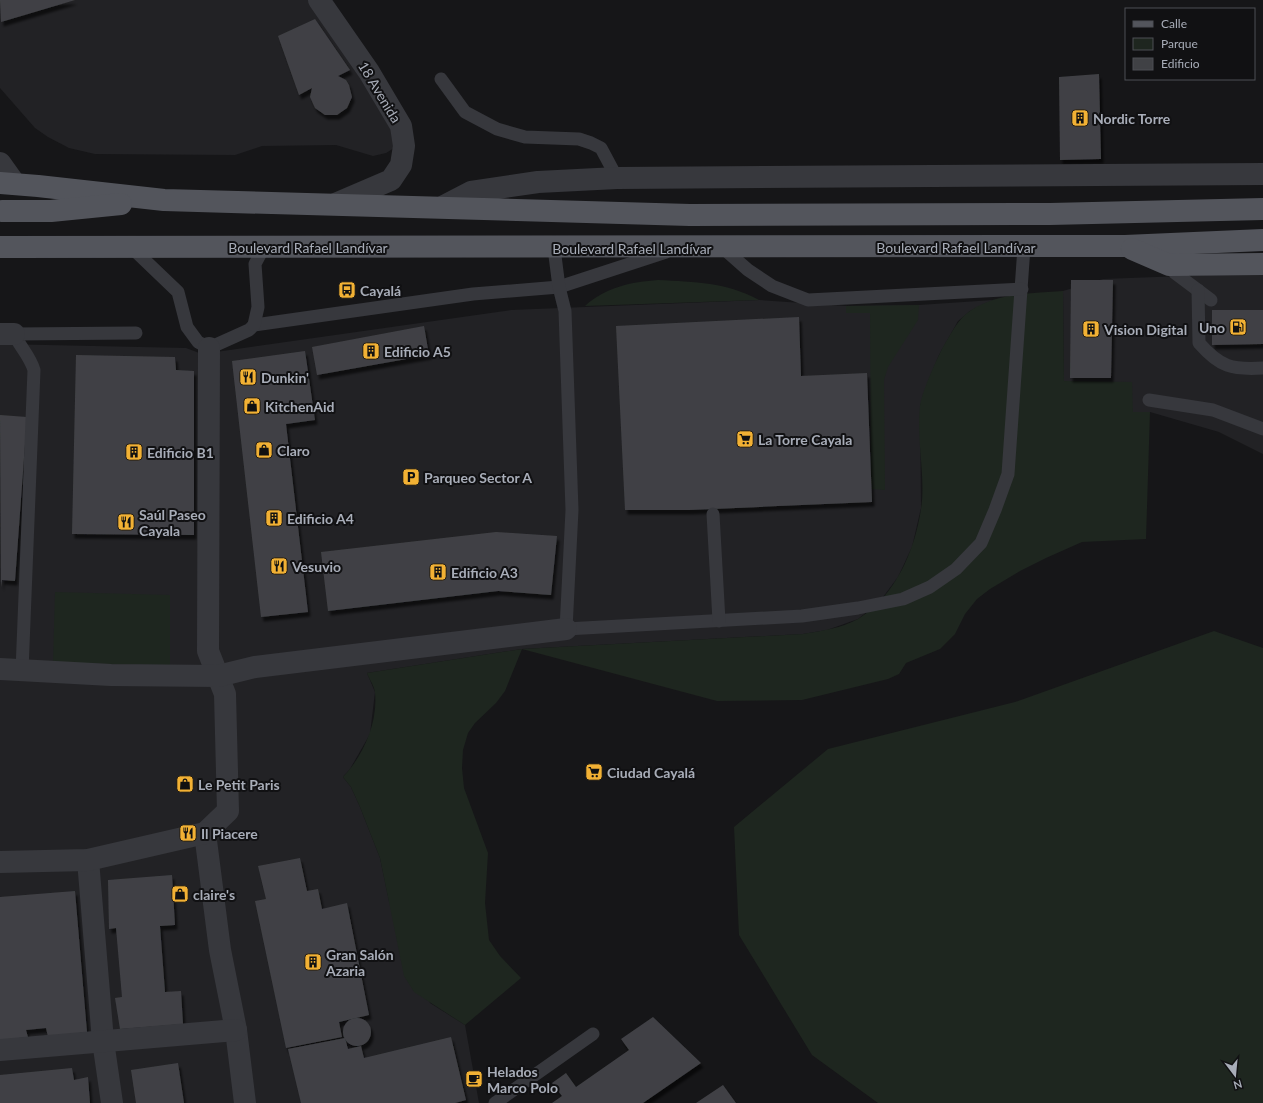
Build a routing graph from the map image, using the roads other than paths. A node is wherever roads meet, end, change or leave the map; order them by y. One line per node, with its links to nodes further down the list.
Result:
1 (319, 0): 8 (street, 18 Avenida)
2 (441, 80): 5 (lane)
3 (0, 164): 6 (street)
4 (1263, 174): 5 (street)
5 (617, 178): 9 (street)
6 (7, 184): 7 (main road)
7 (164, 200): 8 (main road); 11 (main road)
8 (335, 204): 9 (main road)
9 (444, 206): 10 (main road)
10 (1263, 209)
11 (2, 211)
12 (1263, 240): 13 (main road, Boulevard Rafael Landívar)
13 (1125, 246): 17 (main road, Boulevard Rafael Landívar); 22 (main road)
14 (0, 247): 15 (main road, Boulevard Rafael Landívar)
15 (131, 247): 16 (main road, Boulevard Rafael Landívar); 30 (lane)
16 (264, 247): 18 (main road, Boulevard Rafael Landívar); 27 (lane)
17 (1024, 247): 20 (main road, Boulevard Rafael Landívar); 24 (lane)
18 (554, 248): 19 (main road, Boulevard Rafael Landívar); 23 (lane)
19 (681, 248): 20 (main road, Boulevard Rafael Landívar); 23 (lane)
20 (723, 248): 24 (lane)
21 (1263, 264): 22 (main road)
22 (1169, 265): 25 (lane)
23 (559, 288): 27 (lane); 36 (lane)
24 (1022, 289): 35 (lane)
25 (1198, 290): 26 (lane); 31 (lane)
26 (1212, 300)
27 (254, 325): 30 (lane)
28 (136, 333): 29 (lane)
29 (7, 334): 38 (lane)
30 (209, 348): 39 (street)
31 (1263, 368)
32 (1149, 400): 33 (lane)
33 (1263, 429)
34 (713, 514): 35 (lane)
35 (718, 620): 36 (lane)
36 (566, 629): 39 (street)
37 (0, 669): 38 (street)
38 (22, 671): 39 (street)
39 (218, 676): 40 (street)
40 (205, 833): 41 (street); 43 (street)
41 (88, 860): 42 (street); 45 (street)
42 (0, 862)
43 (236, 1030): 45 (street); 48 (street)
44 (593, 1034): 49 (lane)
45 (103, 1041): 46 (street); 47 (street)
46 (0, 1050)
47 (112, 1103)
48 (245, 1103)
49 (495, 1103)

